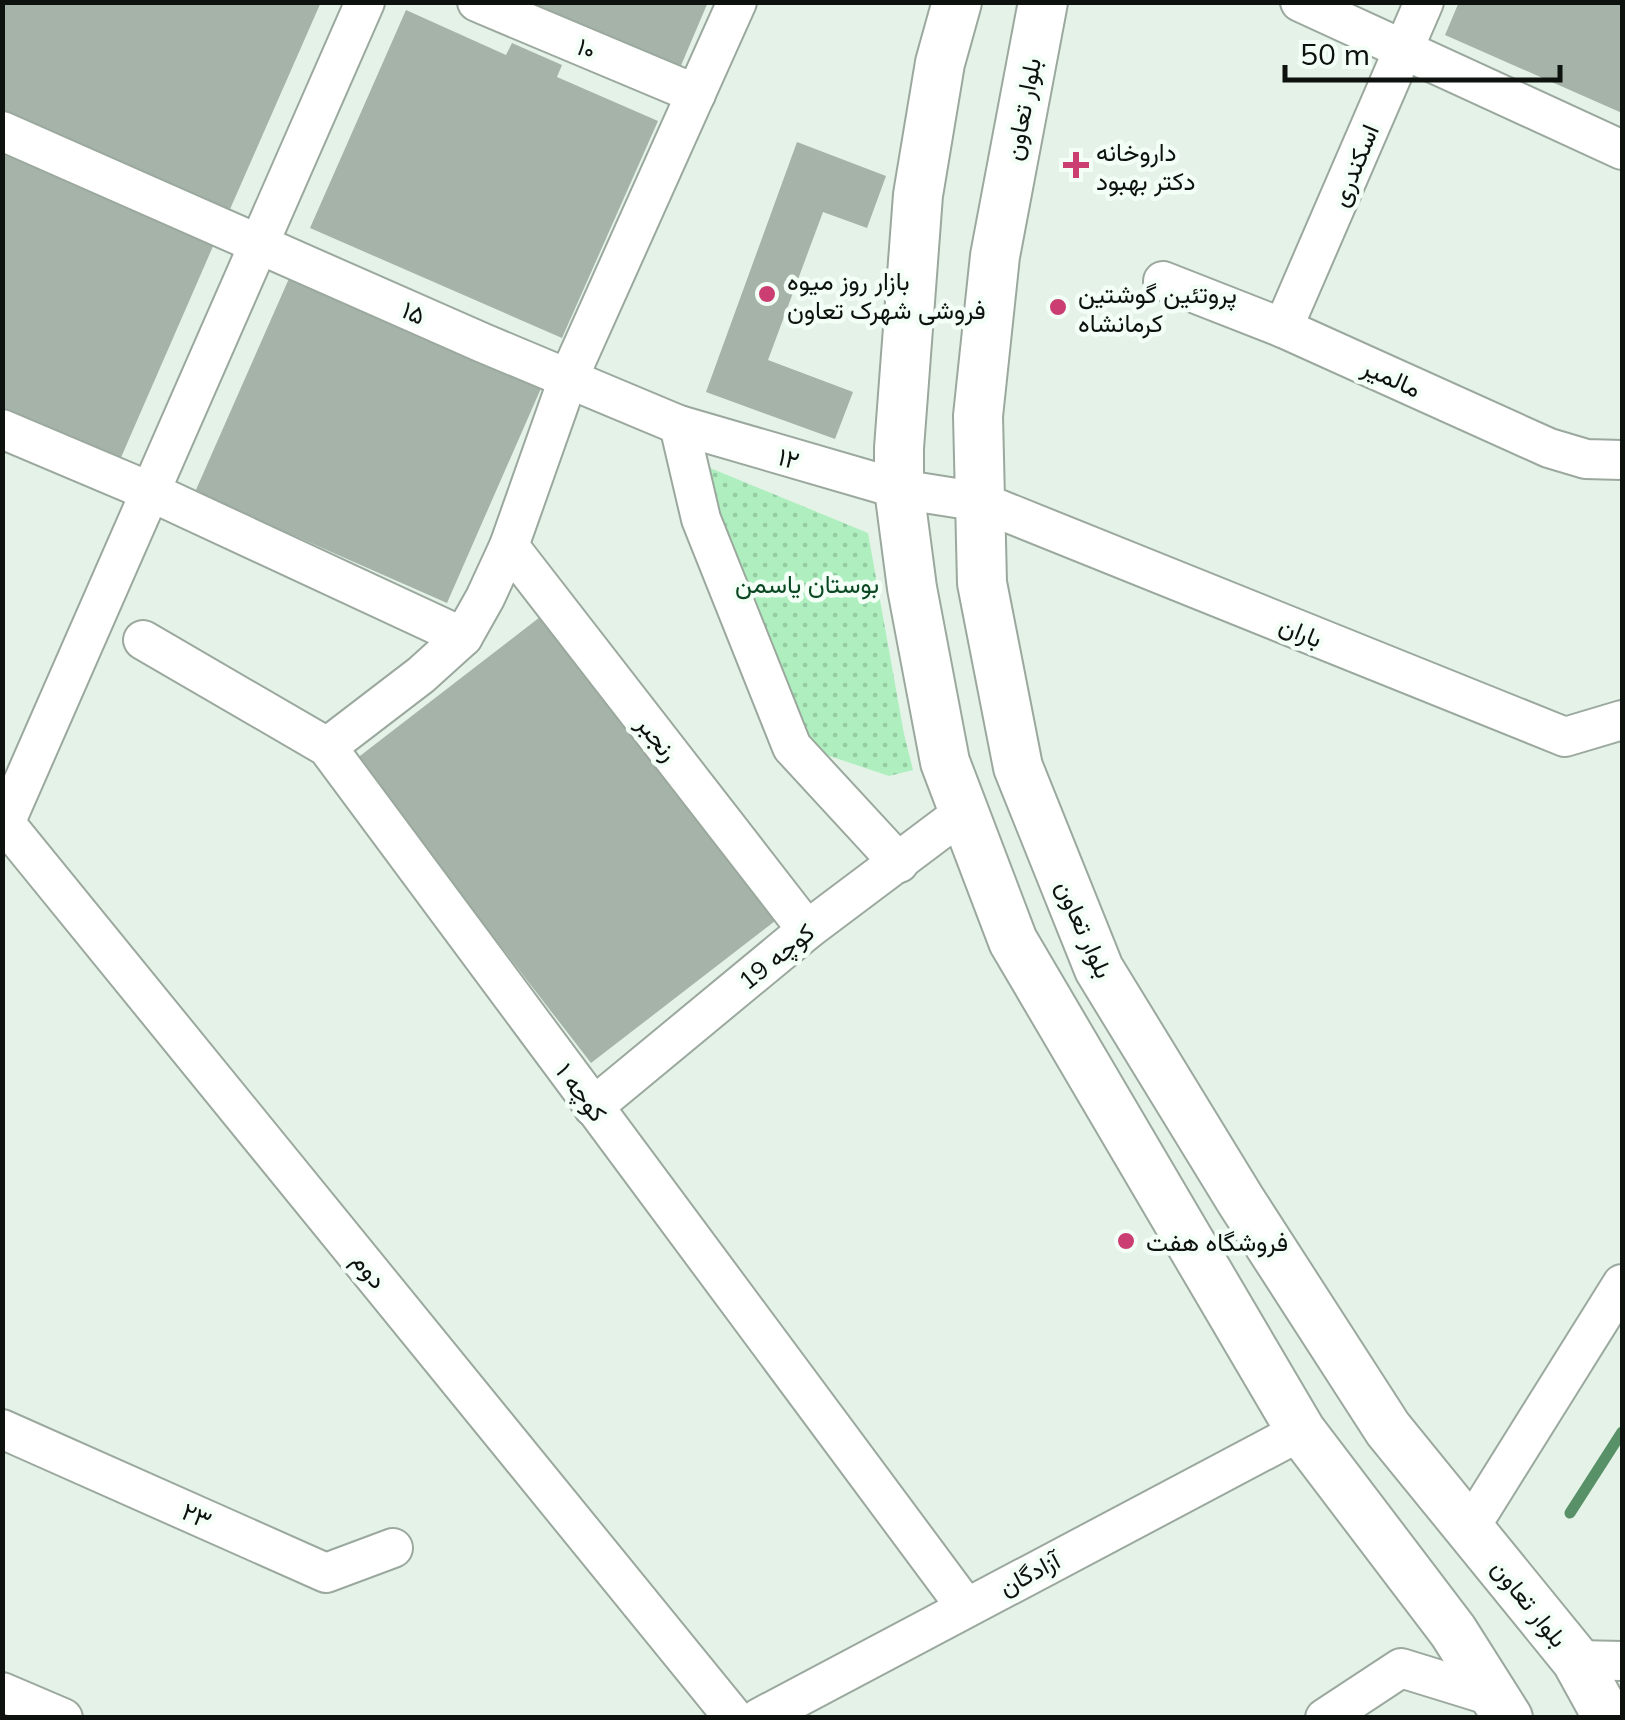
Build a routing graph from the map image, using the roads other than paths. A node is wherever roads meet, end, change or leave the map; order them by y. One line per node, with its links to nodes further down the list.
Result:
1 (477, 2): 9 (street, ۱۰)
2 (738, 2): 9 (street)
3 (957, 2): 19 (main road)
4 (1044, 2): 21 (main road, بلوار تعاون)
5 (1300, 2): 8 (street)
6 (1424, 2): 8 (street, اسکندری)
7 (358, 5): 12 (street)
8 (1404, 48): 11 (street); 14 (street, اسکندری)
9 (696, 94): 15 (street)
10 (2, 130): 12 (street, ۱۵)
11 (1622, 150)
12 (260, 245): 15 (street, ۱۵); 20 (street)
13 (1163, 281): 14 (street, مالمیر)
14 (1283, 328): 18 (street, مالمیر)
15 (568, 379): 16 (street, ۱۵); 22 (street)
16 (679, 425): 19 (street, ۱۲); 29 (street)
17 (2, 429): 20 (street)
18 (1622, 460)
19 (899, 489): 21 (street, ۱۲); 27 (main road)
20 (151, 492): 23 (street); 28 (street)
21 (980, 502): 25 (street, باران); 35 (main road, بلوار تعاون)
22 (509, 546): 23 (street); 30 (street, رنجبر)
23 (463, 637): 26 (street)
24 (142, 640): 26 (street, کوچه ۱)
25 (1622, 720)
26 (326, 747): 31 (street, کوچه ۱)
27 (964, 812): 29 (street, کوچه 19); 34 (main road)
28 (4, 827): 42 (street, دوم)
29 (899, 863): 30 (street, کوچه 19)
30 (807, 930): 31 (street, کوچه 19)
31 (593, 1107): 37 (street, کوچه ۱)
32 (1622, 1284): 35 (street)
33 (2, 1429): 36 (street, ۲۳)
34 (1301, 1431): 37 (street, آزادگان); 40 (main road)
35 (1469, 1529): 38 (main road, بلوار تعاون)
36 (393, 1548)
37 (965, 1606): 43 (street, آزادگان)
38 (1599, 1660): 45 (main road, بلوار تعاون)
39 (2, 1692): 41 (street)
40 (1501, 1707): 44 (street)
41 (63, 1718)
42 (734, 1718)
43 (759, 1718)
44 (1325, 1718)
45 (1608, 1718)

